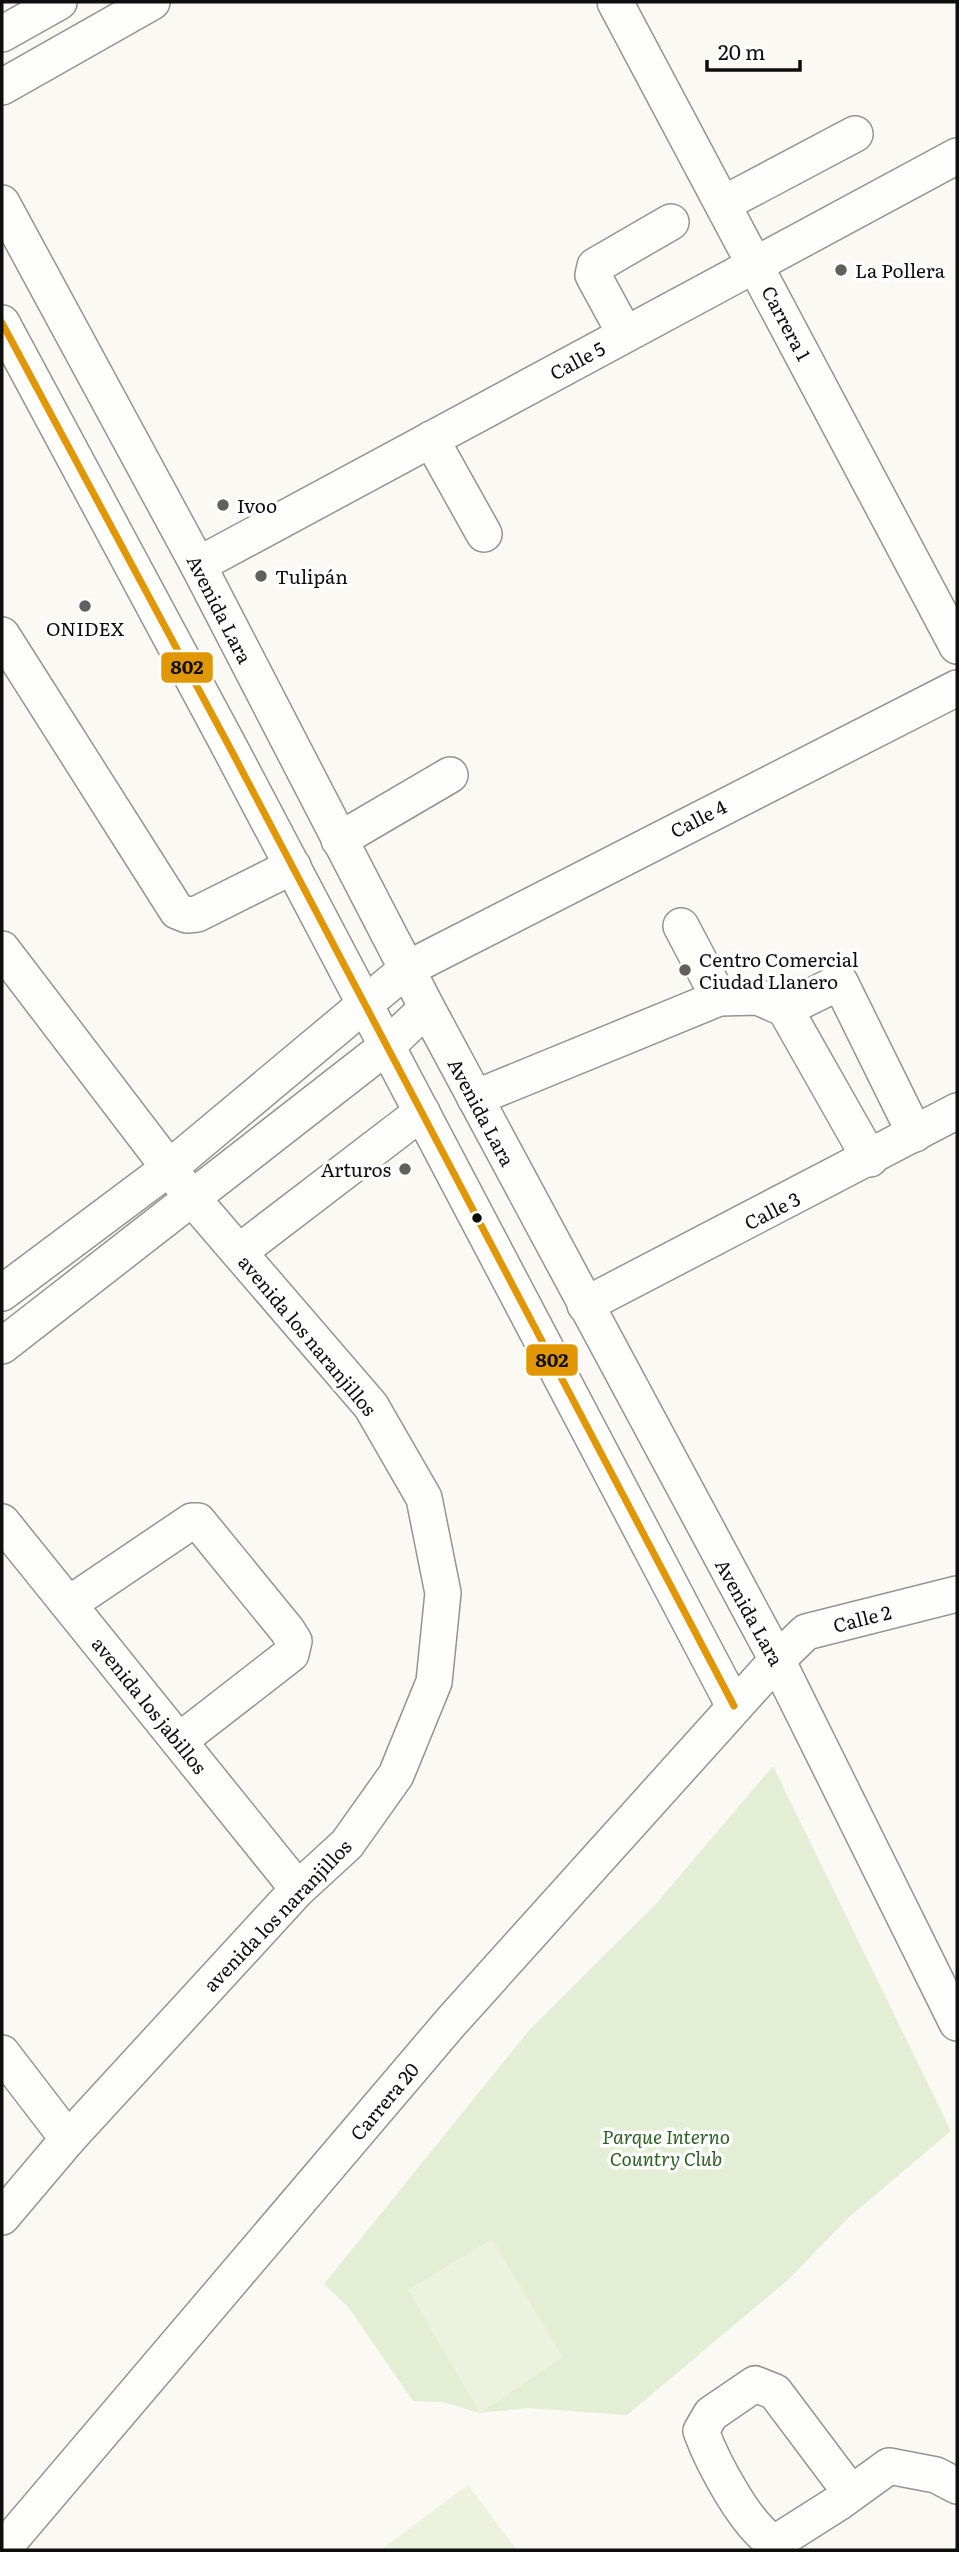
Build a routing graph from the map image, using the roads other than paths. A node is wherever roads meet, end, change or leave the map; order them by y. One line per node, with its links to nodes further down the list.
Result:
1 (60, 2): 4 (street)
2 (152, 2): 5 (street)
3 (615, 2): 9 (street, Carrera 1)
4 (2, 34)
5 (2, 87)
6 (855, 134): 9 (street)
7 (957, 156): 11 (street, Calle 5)
8 (2, 203): 16 (street, Avenida Lara)
9 (723, 204): 11 (street, Carrera 1)
10 (671, 222): 13 (street)
11 (756, 263): 13 (street, Calle 5); 18 (street, Carrera 1)
12 (2, 323): 22 (street)
13 (625, 334): 14 (street, Calle 5)
14 (430, 439): 15 (street); 16 (street, Calle 5)
15 (484, 534)
16 (198, 565): 21 (street, Avenida Lara)
17 (2, 635): 22 (street)
18 (957, 646)
19 (957, 688): 25 (street, Calle 4)
20 (450, 775): 21 (street)
21 (339, 840): 25 (street, Avenida Lara)
22 (293, 866): 27 (street)
23 (681, 926): 26 (street)
24 (2, 949): 36 (street, avenida los naranjillos)
25 (407, 969): 27 (street, Calle 4); 28 (street, Avenida Lara)
26 (719, 998): 29 (street); 31 (street)
27 (365, 1004): 30 (street); 36 (street, Calle 4)
28 (427, 1009): 30 (street); 31 (street, Avenida Lara)
29 (785, 1009): 34 (street); 35 (street)
30 (387, 1046): 33 (street); 37 (street)
31 (475, 1098): 40 (street, Avenida Lara)
32 (957, 1111): 34 (street, Calle 3)
33 (422, 1112): 38 (street); 46 (street)
34 (915, 1134): 35 (street, Calle 3)
35 (870, 1159): 40 (street, Calle 3)
36 (169, 1168): 37 (street, avenida los naranjillos); 39 (street, Calle 4)
37 (192, 1198): 38 (street, avenida los naranjillos); 41 (street)
38 (239, 1252): 48 (street, avenida los naranjillos)
39 (2, 1293)
40 (585, 1305): 45 (street, Avenida Lara)
41 (2, 1346)
42 (2, 1522): 44 (street, avenida los jabillos)
43 (957, 1594): 45 (street, Calle 2)
44 (69, 1604): 47 (street, avenida los jabillos); 47 (street)
45 (777, 1660): 46 (street, Carrera 20); 49 (street, Avenida Lara)
46 (734, 1706): 55 (street, Carrera 20)
47 (179, 1741): 48 (street, avenida los jabillos)
48 (298, 1888): 51 (street, avenida los naranjillos)
49 (957, 2023)
50 (2, 2053): 51 (street)
51 (68, 2139): 52 (street, avenida los naranjillos)
52 (2, 2217)
53 (957, 2486): 54 (street)
54 (851, 2493): 54 (street)
55 (2, 2550)

